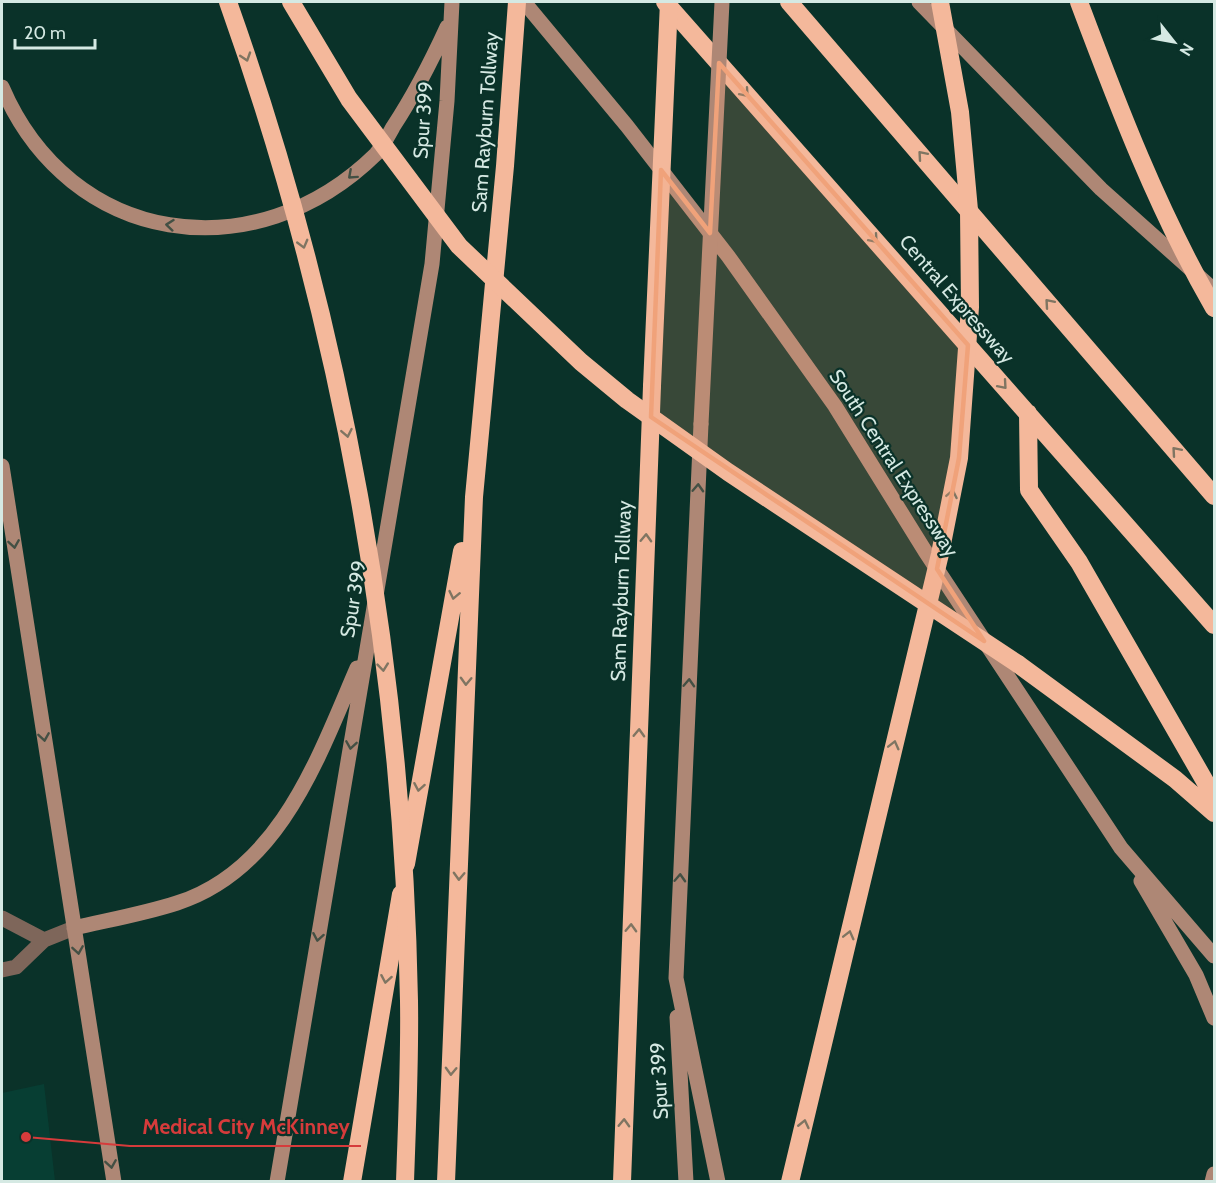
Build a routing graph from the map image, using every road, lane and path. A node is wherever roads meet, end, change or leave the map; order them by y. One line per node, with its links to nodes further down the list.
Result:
1 (228, 2): 36 (highway, one-way to 36, bridge)
2 (291, 2): 23 (highway, bridge)
3 (452, 2): 12 (main road, Spur 399)
4 (517, 2): 19 (highway, Sam Rayburn Tollway)
5 (524, 2): 24 (main road, South Central Expressway)
6 (667, 2): 16 (highway, Central Expressway, one-way to 16); 38 (highway, Sam Rayburn Tollway, one-way to 6, bridge)
7 (722, 2): 30 (main road, one-way to 7, bridge)
8 (789, 2): 18 (highway, one-way to 8)
9 (919, 2): 14 (main road)
10 (940, 2): 41 (highway, one-way to 10, bridge)
11 (1079, 2): 15 (highway, bridge)
12 (450, 21): 13 (main road, one-way to 13); 21 (main road, Spur 399)
13 (2, 87)
14 (1215, 290)
15 (1215, 308)
16 (1028, 413): 20 (highway, Central Expressway); 22 (highway)
17 (2, 466): 26 (main road, one-way to 26)
18 (1215, 496)
19 (474, 497): 35 (highway, one-way to 35); 37 (highway, one-way to 37)
20 (1215, 625)
21 (367, 646): 26 (main road); 34 (main road, Spur 399, one-way to 34)
22 (1215, 797)
23 (1215, 813)
24 (1121, 848): 28 (main road, South Central Expressway); 31 (main road)
25 (2, 918): 27 (street)
26 (74, 928): 27 (street); 33 (main road, one-way to 33)
27 (44, 940): 29 (street)
28 (1215, 956)
29 (2, 970)
30 (676, 978): 39 (main road, Spur 399); 40 (main road)
31 (1215, 1018)
32 (1215, 1174): 42 (main road)
33 (114, 1182)
34 (278, 1182)
35 (352, 1182)
36 (405, 1182)
37 (446, 1182)
38 (622, 1182)
39 (686, 1182)
40 (718, 1182)
41 (790, 1182)
42 (1212, 1182)

